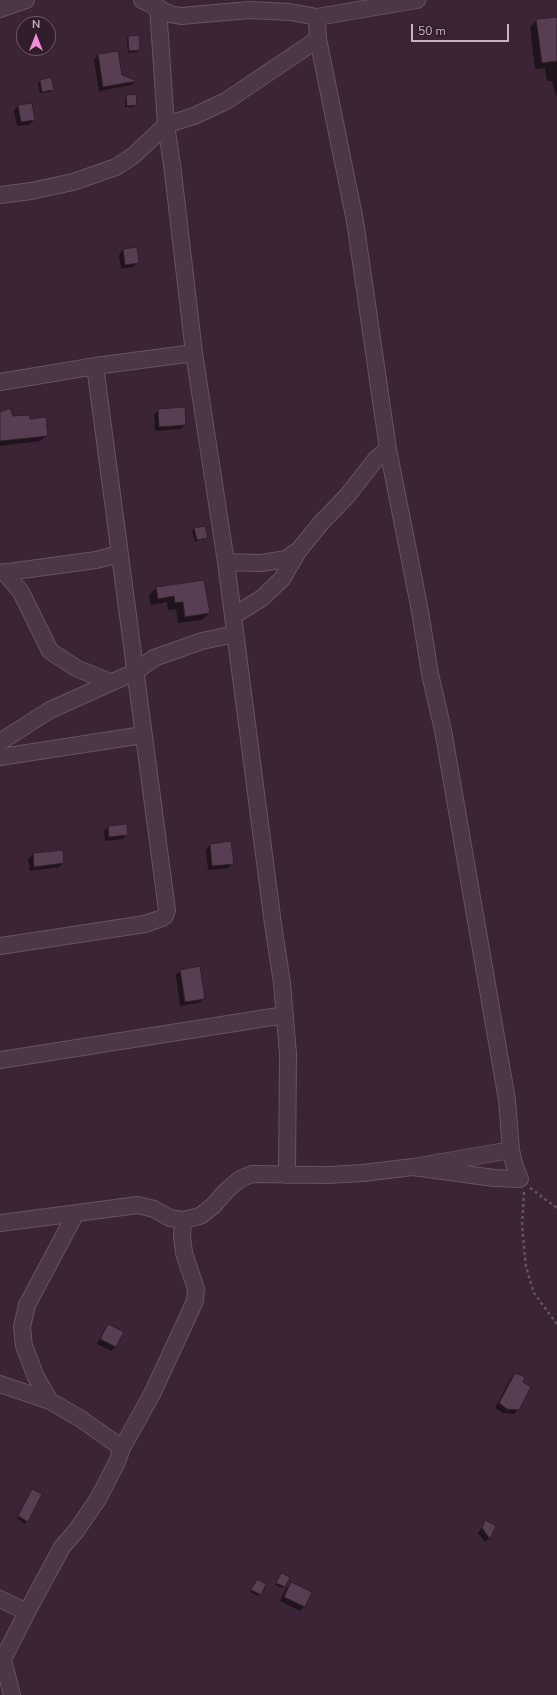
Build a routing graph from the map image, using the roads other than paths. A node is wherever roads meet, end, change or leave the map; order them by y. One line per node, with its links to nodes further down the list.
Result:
1 (26, 0): 5 (street)
2 (142, 0): 4 (street)
3 (417, 0): 6 (street)
4 (158, 8): 6 (street); 8 (street)
5 (0, 9)
6 (317, 17): 7 (street)
7 (318, 40): 8 (street); 13 (street)
8 (166, 125): 9 (street); 10 (street)
9 (0, 194)
10 (194, 353): 11 (street); 16 (street)
11 (95, 366): 12 (street); 15 (street)
12 (0, 382)
13 (388, 449): 14 (street); 28 (street)
14 (299, 550): 16 (street); 18 (street)
15 (119, 553): 17 (street); 20 (street)
16 (226, 562): 18 (street)
17 (2, 572): 21 (street)
18 (233, 616): 19 (street)
19 (235, 634): 20 (street); 26 (street)
20 (135, 672): 21 (street); 22 (street)
21 (110, 682): 23 (street)
22 (143, 735): 24 (street); 25 (street)
23 (0, 742)
24 (0, 757)
25 (0, 946)
26 (285, 1015): 27 (street); 30 (street)
27 (0, 1060)
28 (511, 1150): 29 (street); 29 (street)
29 (413, 1167): 30 (street)
30 (287, 1175): 32 (street)
31 (76, 1213): 32 (street); 33 (street); 35 (street)
32 (183, 1220): 36 (street)
33 (0, 1223)
34 (0, 1384): 35 (street)
35 (50, 1401): 36 (street)
36 (122, 1448): 38 (street)
37 (0, 1599): 38 (street)
38 (27, 1612): 39 (street)
39 (1, 1663): 40 (street)
40 (12, 1695)

